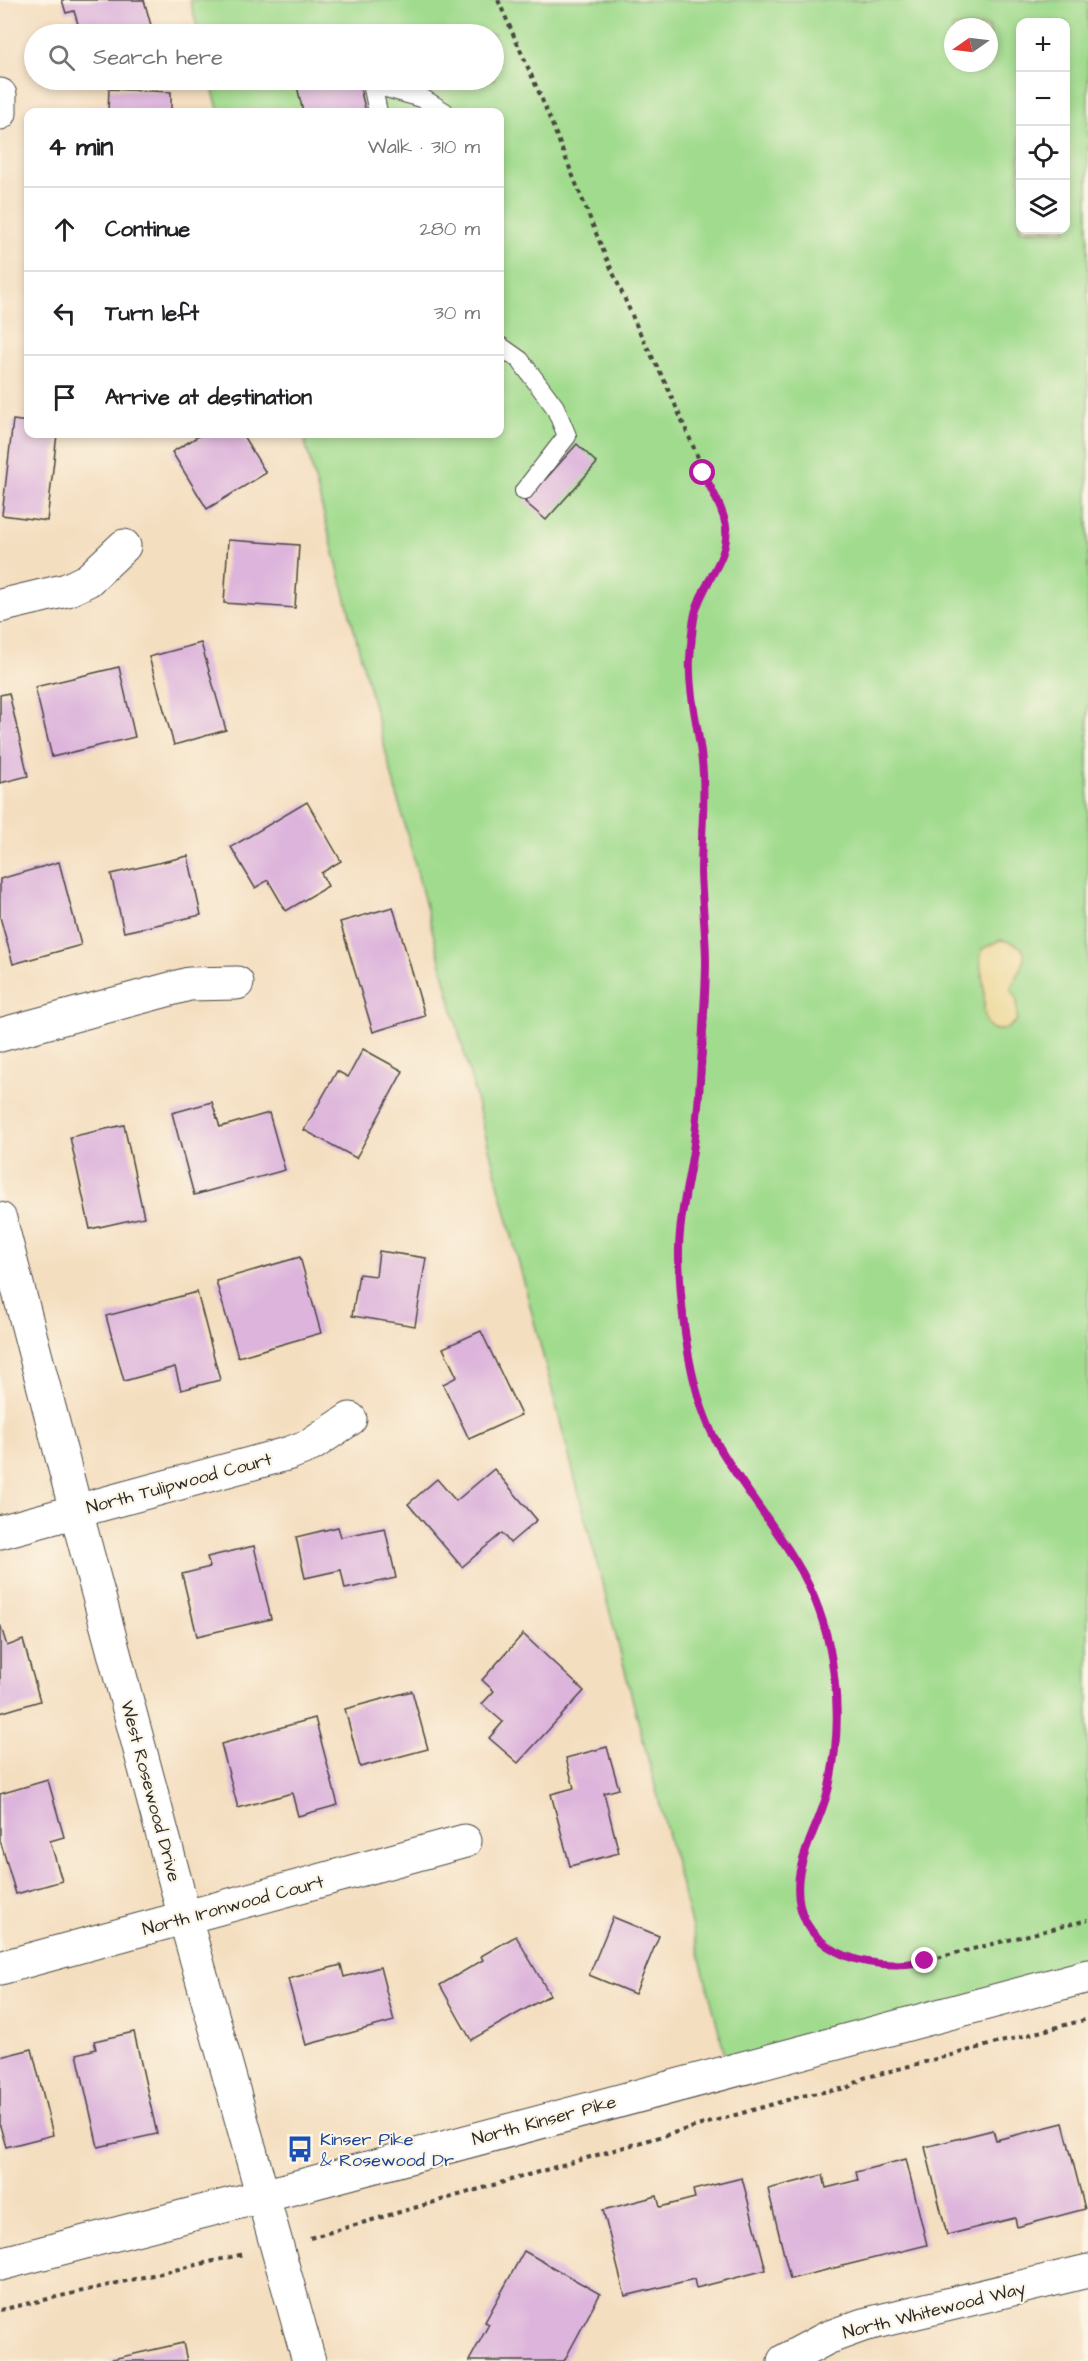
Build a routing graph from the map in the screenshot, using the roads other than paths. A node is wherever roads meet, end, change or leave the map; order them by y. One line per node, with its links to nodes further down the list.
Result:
1 (373, 90): 4 (lane)
2 (393, 90): 5 (lane)
3 (0, 94): 6 (street)
4 (377, 108)
5 (438, 108)
6 (0, 113)
7 (504, 349): 8 (lane)
8 (524, 491)
9 (124, 546): 10 (street)
10 (0, 606)
11 (237, 983): 12 (street)
12 (0, 1035)
13 (0, 1219): 15 (street, West Rosewood Drive)
14 (350, 1419): 15 (street, North Tulipwood Court)
15 (76, 1511): 16 (street, North Tulipwood Court); 18 (street, West Rosewood Drive)
16 (0, 1532)
17 (465, 1841): 18 (street, North Ironwood Court)
18 (185, 1918): 19 (street, North Ironwood Court); 21 (street, West Rosewood Drive)
19 (0, 1968)
20 (1088, 1976): 21 (street, North Kinser Pike)
21 (264, 2196): 22 (street, North Kinser Pike); 24 (street, West Rosewood Drive)
22 (0, 2264)
23 (1088, 2271): 25 (street, North Whitewood Way)
24 (309, 2361)
25 (784, 2361)

